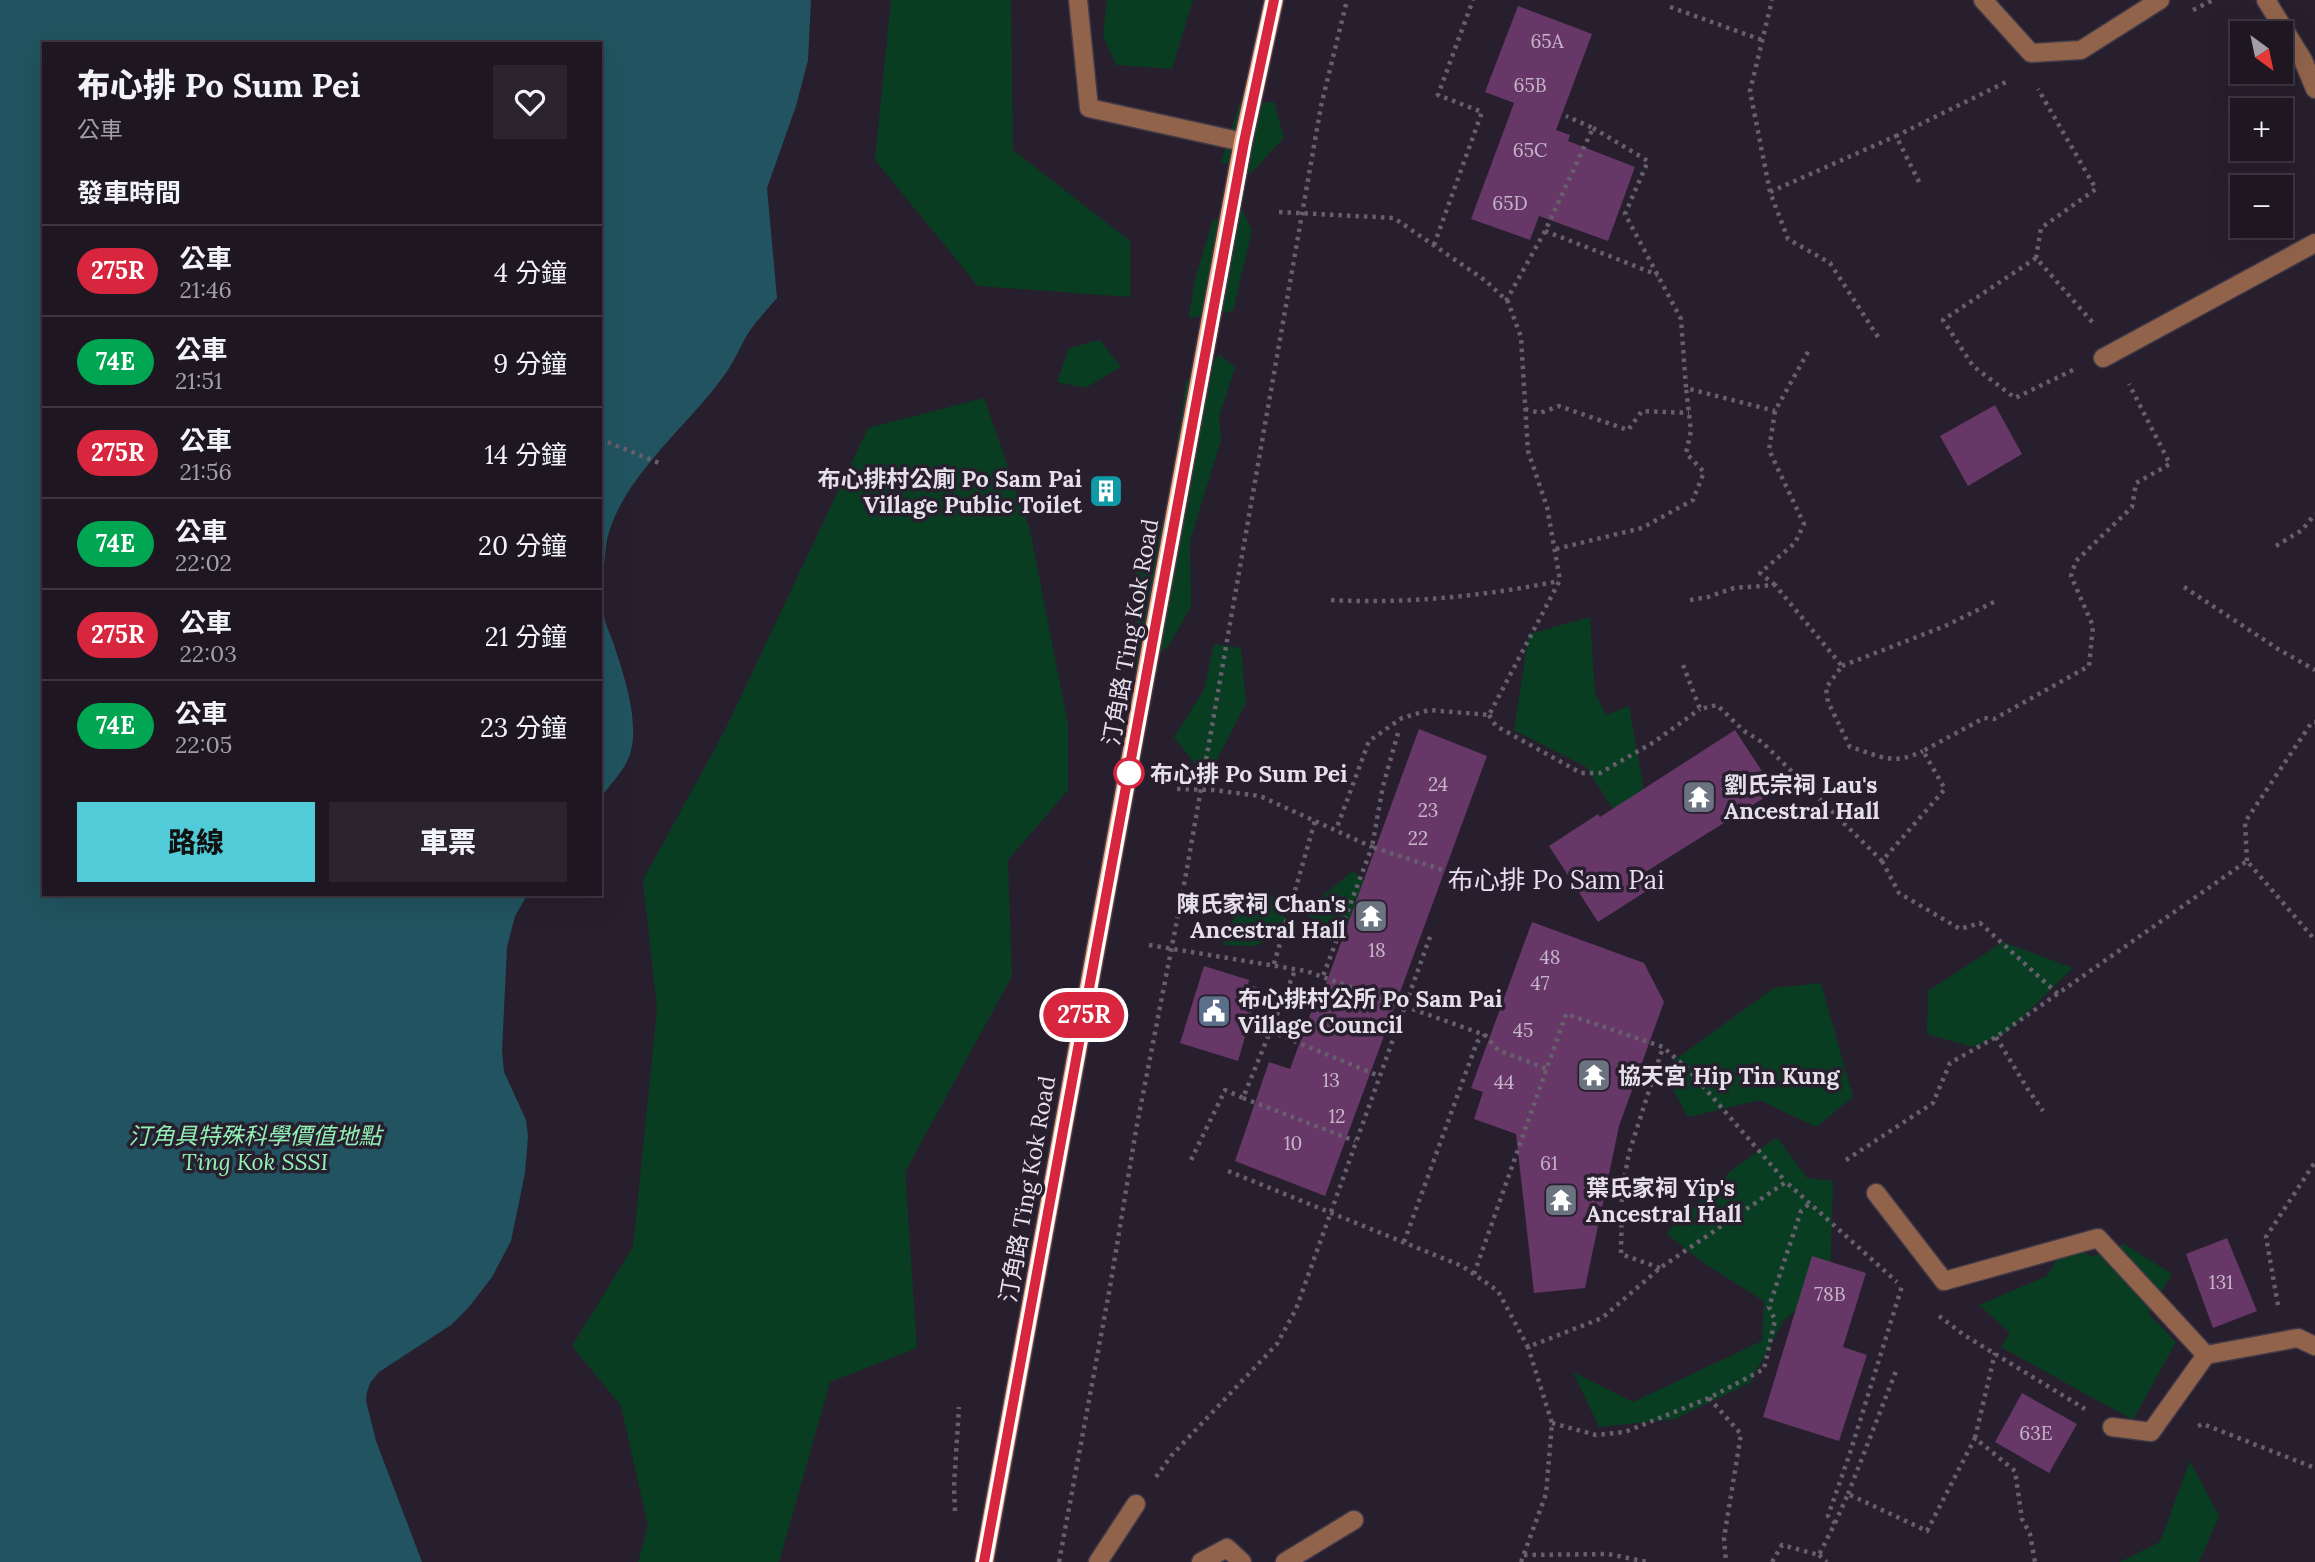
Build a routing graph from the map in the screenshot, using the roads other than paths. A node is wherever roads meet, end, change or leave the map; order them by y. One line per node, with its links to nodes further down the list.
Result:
1 (1077, 0): 7 (lane)
2 (1274, 0): 7 (main road, 汀角路 Ting Kok Road)
3 (1983, 0): 4 (lane)
4 (2160, 0)
5 (2266, 0): 6 (lane)
6 (2315, 89)
7 (1244, 142): 16 (main road, 汀角路 Ting Kok Road)
8 (2315, 243): 9 (lane)
9 (2108, 355)
10 (1876, 1194): 12 (lane)
11 (2315, 1346): 12 (lane)
12 (2206, 1355): 13 (lane)
13 (2112, 1427)
14 (1136, 1504): 17 (lane)
15 (1353, 1520): 20 (lane)
16 (984, 1562)
17 (1098, 1562)
18 (1201, 1562): 19 (lane)
19 (1242, 1562)
20 (1285, 1562)

